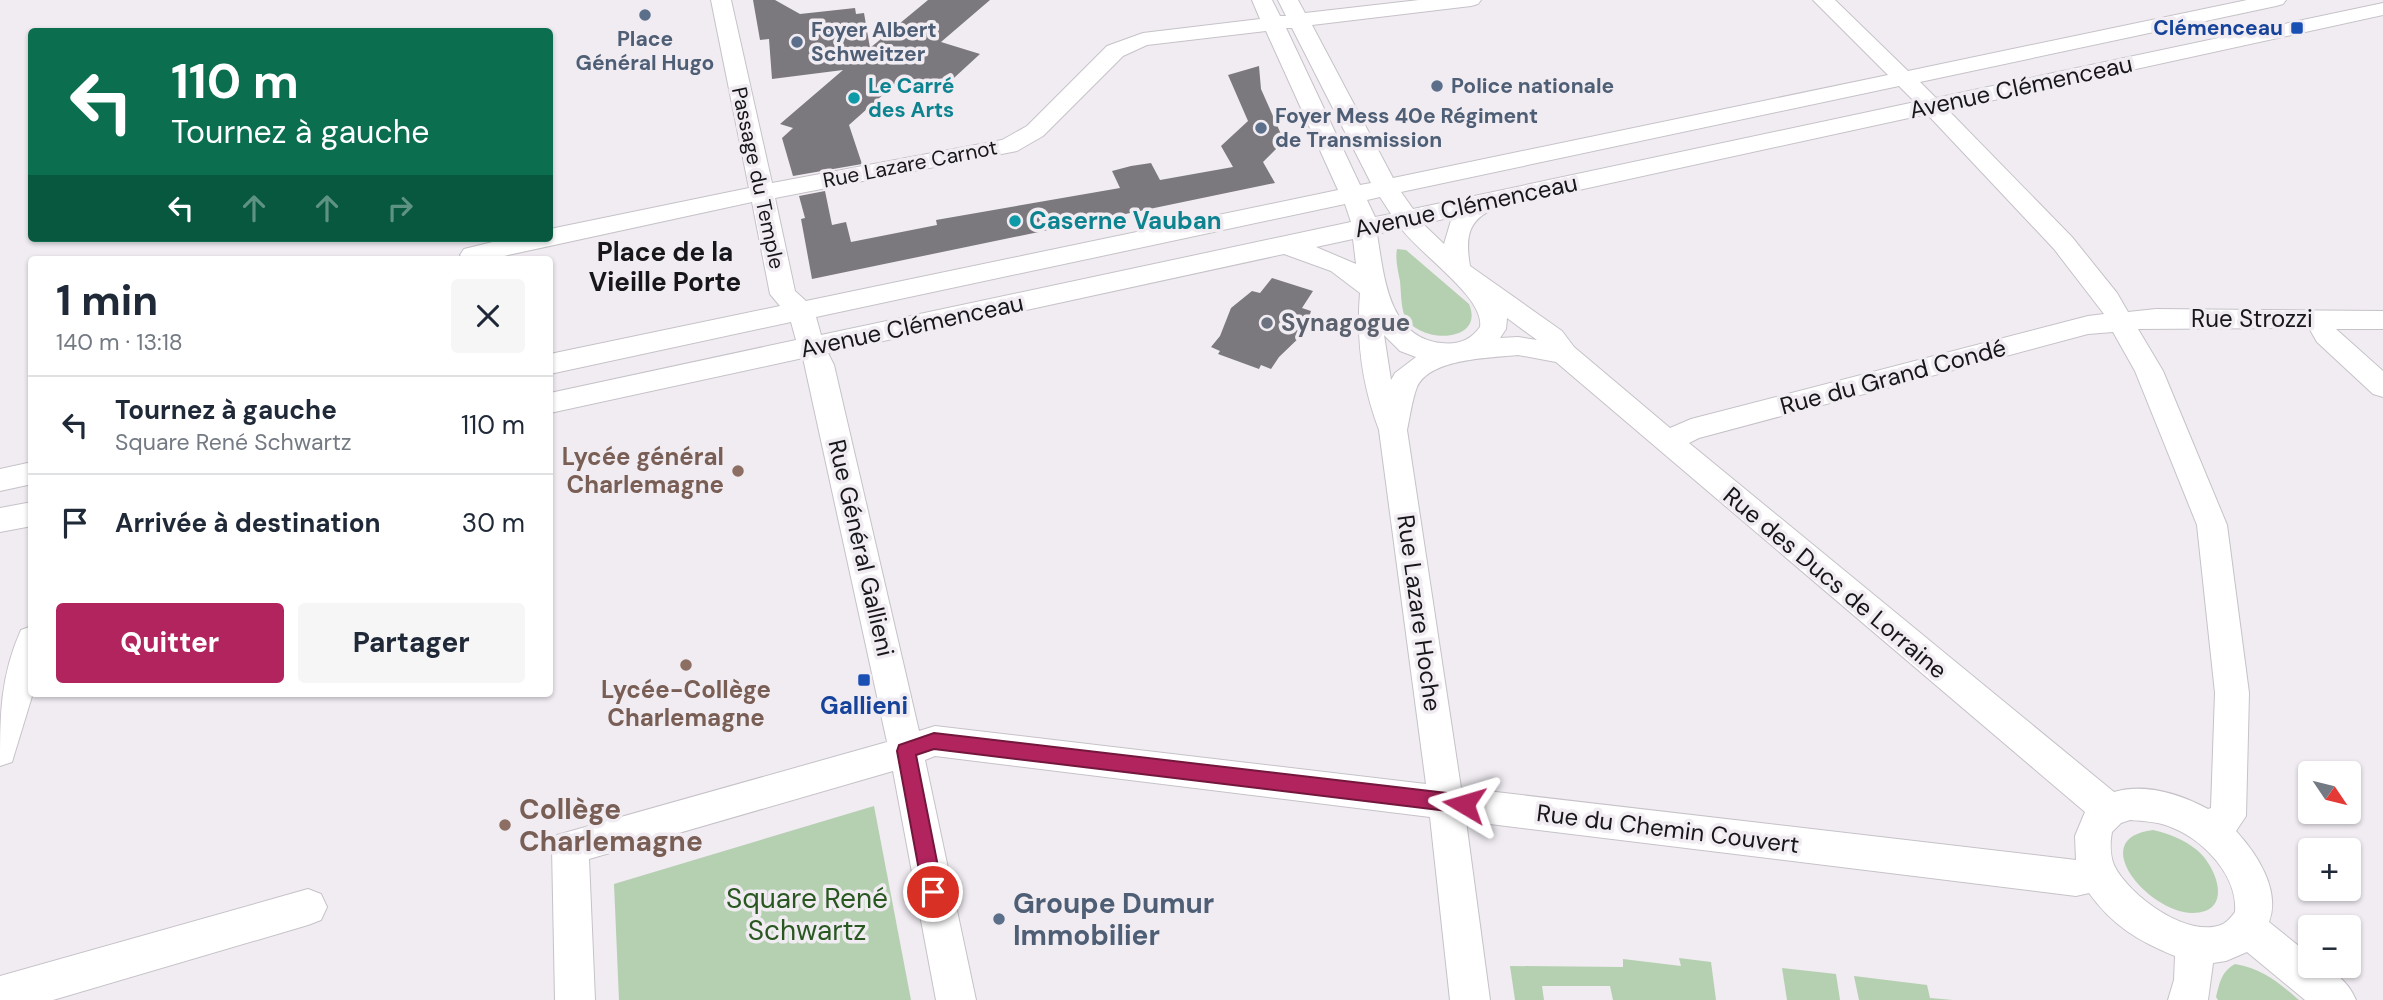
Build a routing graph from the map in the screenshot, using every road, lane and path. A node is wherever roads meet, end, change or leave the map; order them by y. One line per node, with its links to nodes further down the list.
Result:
1 (721, 0): 13 (street, Passage du Temple)
2 (1262, 0): 8 (street, Rue Lazare Hoche)
3 (1288, 0): 9 (street, Rue des Ducs de Lorraine)
4 (1471, 0): 9 (street, Rue Lazare Carnot)
5 (1823, 0): 10 (street)
6 (2276, 0): 10 (street, Avenue Clémenceau)
7 (2383, 9): 11 (street, Avenue Clémenceau)
8 (1272, 21): 9 (street, Rue Lazare Carnot); 13 (street, Rue Lazare Carnot); 14 (street, Rue Lazare Hoche)
9 (1299, 22): 12 (street, Rue des Ducs de Lorraine)
10 (1904, 79): 11 (street); 12 (street, Avenue Clémenceau)
11 (1931, 106): 15 (street, Avenue Clémenceau); 25 (street)
12 (1386, 188): 14 (street, Avenue Clémenceau); 16 (street, Rue des Ducs de Lorraine)
13 (759, 193): 18 (street); 24 (street, Passage du Temple)
14 (1351, 195): 17 (street, Rue Lazare Hoche); 24 (street, Avenue Clémenceau)
15 (1488, 201): 16 (street, Avenue Clémenceau); 22 (street)
16 (1407, 219): 17 (street, Avenue Clémenceau); 22 (street, Rue des Ducs de Lorraine)
17 (1366, 228): 20 (street, Avenue Clémenceau); 23 (street, Rue Lazare Hoche)
18 (553, 236)
19 (527, 242): 21 (street)
20 (1284, 246): 23 (street); 28 (street, Avenue Clémenceau)
21 (473, 255)
22 (1460, 271): 29 (street); 30 (street, Rue des Ducs de Lorraine)
23 (1373, 292): 29 (street); 34 (street, Rue Lazare Hoche)
24 (801, 312): 28 (street, Passage du Temple); 31 (street, Avenue Clémenceau)
25 (2122, 320): 26 (street, Rue Strozzi); 35 (street, Rue du Grand Condé); 45 (street)
26 (2316, 320): 27 (street, Rue Strozzi); 32 (street)
27 (2383, 320)
28 (812, 348): 33 (street, Avenue Clémenceau); 42 (street, Rue Général Gallieni)
29 (1466, 350): 30 (street); 34 (street)
30 (1564, 354): 35 (street, Rue des Ducs de Lorraine)
31 (553, 363)
32 (2383, 387)
33 (553, 402)
34 (1393, 430): 43 (street, Rue Lazare Hoche)
35 (1667, 442): 44 (street, Rue des Ducs de Lorraine)
36 (28, 474): 37 (street)
37 (0, 480)
38 (28, 515): 39 (street)
39 (0, 520)
40 (28, 654): 41 (street)
41 (0, 751)
42 (906, 751): 43 (street, Rue du Chemin Couvert); 51 (street); 52 (street)
43 (1446, 802): 46 (street, Rue du Chemin Couvert); 53 (street, Rue Lazare Hoche)
44 (2109, 810): 45 (street); 46 (street)
45 (2209, 830): 48 (street)
46 (2098, 873): 49 (street)
47 (308, 907): 50 (street)
48 (2248, 929): 49 (street); 55 (street)
49 (2194, 944): 54 (street)
50 (0, 996)
51 (575, 1000)
52 (956, 1000)
53 (1470, 1000)
54 (2188, 1000)
55 (2336, 1000)

